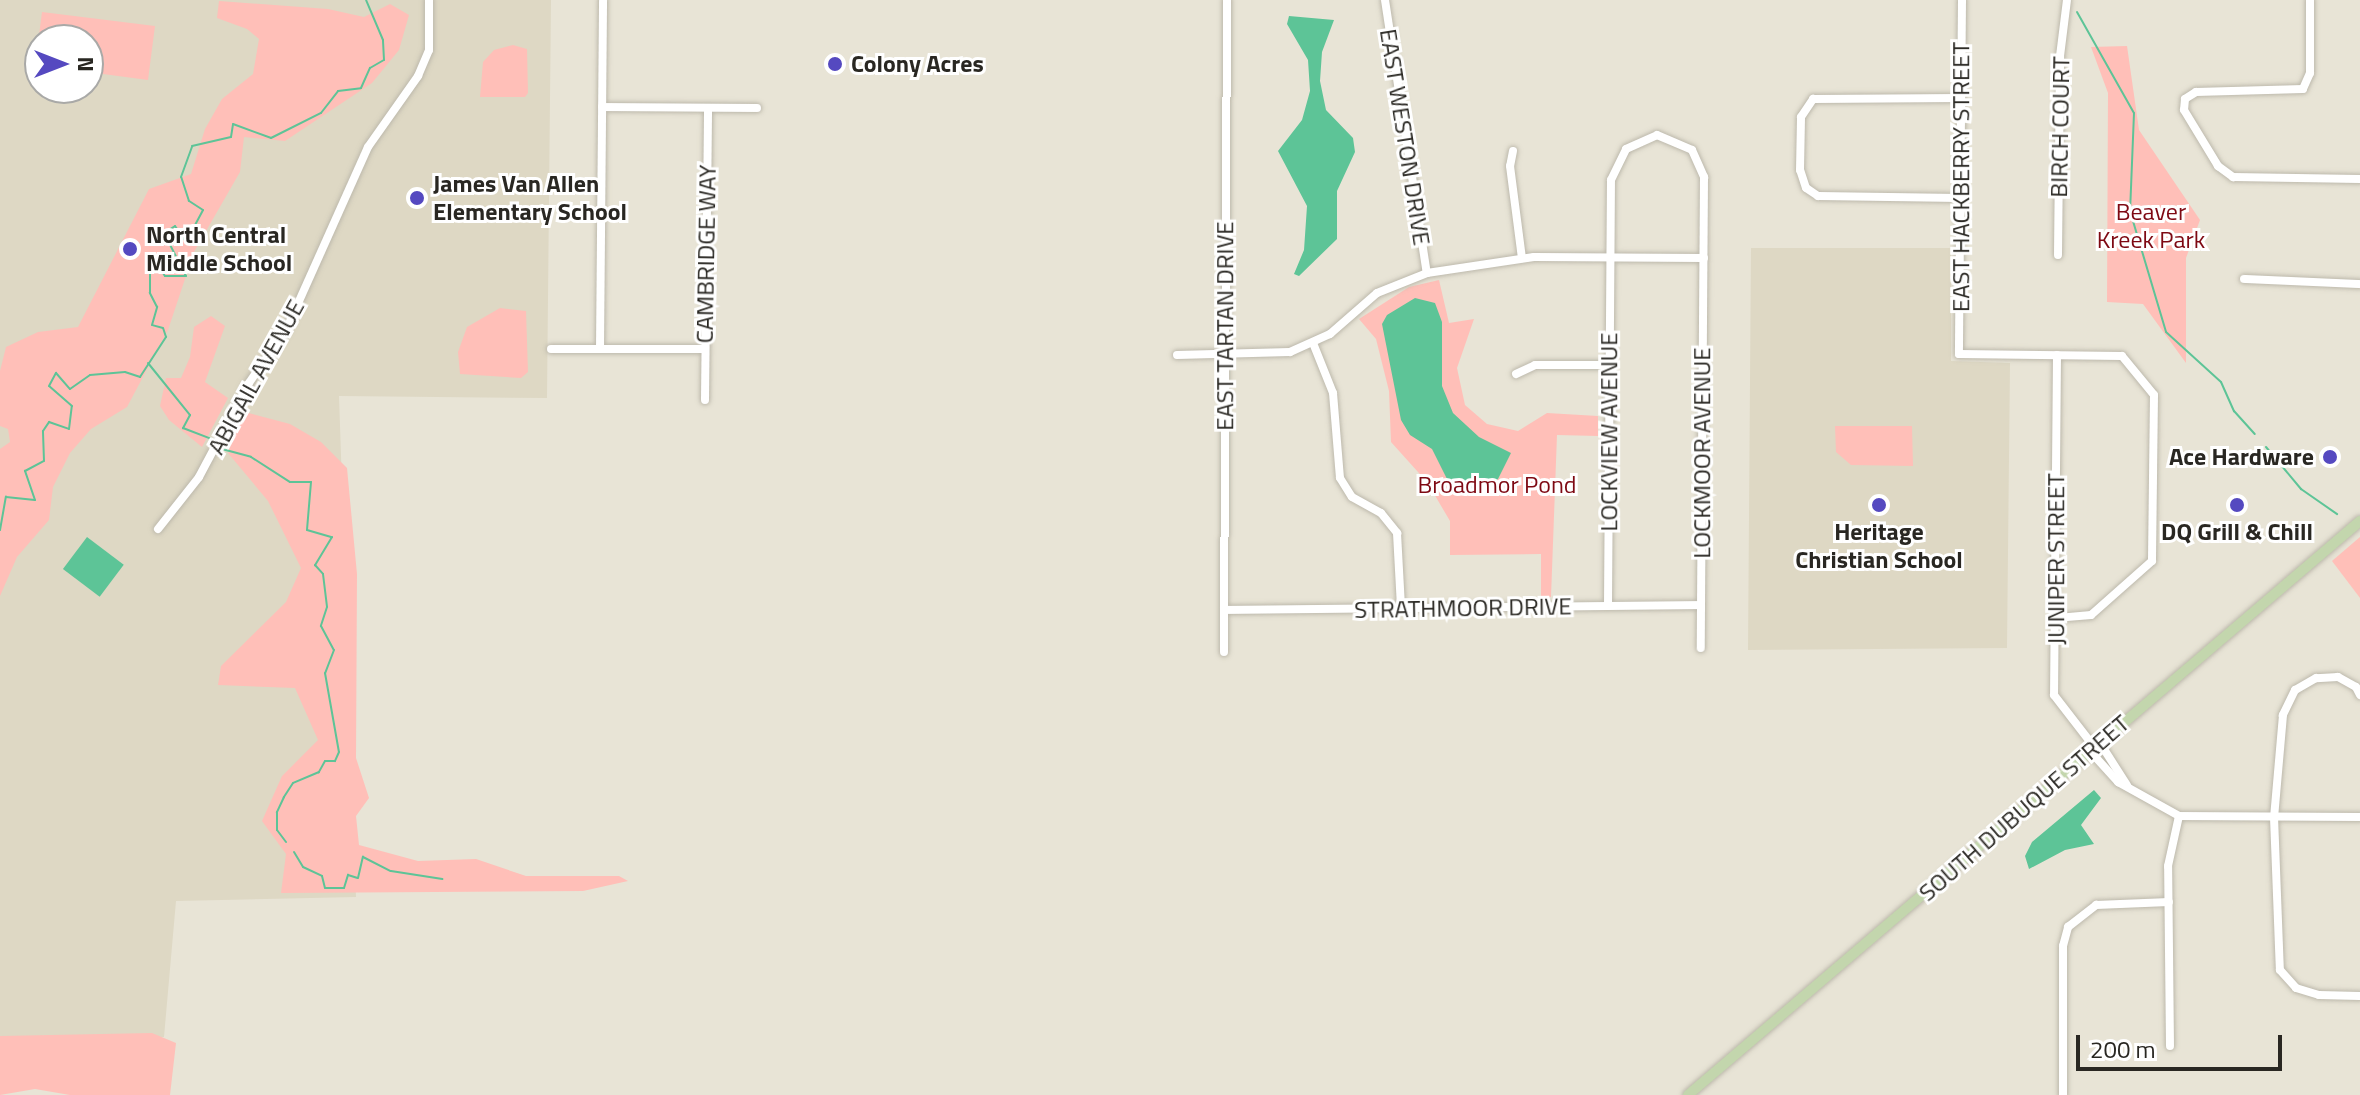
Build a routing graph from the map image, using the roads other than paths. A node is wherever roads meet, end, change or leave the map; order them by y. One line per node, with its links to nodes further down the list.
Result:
1 (429, 0): 33 (street, ABIGAIL AVENUE)
2 (603, 0): 9 (street)
3 (1227, 0): 27 (street, EAST TARTAN DRIVE)
4 (1385, 0): 19 (street, EAST WESTON DRIVE)
5 (1962, 0): 8 (street, EAST HACKBERRY STREET)
6 (2067, 0): 15 (street, BIRCH COURT)
7 (2310, 0): 13 (street)
8 (1961, 98): 14 (street, EAST HACKBERRY STREET); 14 (street)
9 (602, 107): 10 (street); 24 (street)
10 (708, 108): 11 (street); 25 (street, CAMBRIDGE WAY)
11 (757, 108)
12 (1513, 151): 16 (street)
13 (2360, 179)
14 (1960, 198): 28 (street, EAST HACKBERRY STREET)
15 (2058, 255)
16 (1522, 258): 17 (street); 19 (street)
17 (1610, 258): 18 (street); 18 (street, LOCKVIEW AVENUE); 29 (street, LOCKVIEW AVENUE)
18 (1704, 258): 34 (street, LOCKMOOR AVENUE)
19 (1427, 273): 22 (street)
20 (2244, 279): 21 (street)
21 (2360, 284)
22 (1313, 343): 27 (street); 36 (street)
23 (551, 349): 24 (street)
24 (600, 349): 25 (street)
25 (705, 349): 31 (street, CAMBRIDGE WAY)
26 (1177, 355): 27 (street)
27 (1225, 355): 37 (street, EAST TARTAN DRIVE)
28 (2057, 355): 38 (street, JUNIPER STREET); 38 (street)
29 (1609, 365): 30 (street); 35 (street, LOCKVIEW AVENUE)
30 (1516, 374)
31 (705, 400)
32 (2360, 521): 42 (main road, SOUTH DUBUQUE STREET)
33 (158, 529)
34 (1701, 605): 35 (street, STRATHMOOR DRIVE); 39 (street, LOCKMOOR AVENUE)
35 (1608, 606): 36 (street, STRATHMOOR DRIVE)
36 (1401, 608): 37 (street, STRATHMOOR DRIVE)
37 (1224, 610): 40 (street, EAST TARTAN DRIVE)
38 (2055, 618): 42 (street, JUNIPER STREET)
39 (1701, 648)
40 (1224, 652)
41 (2360, 695): 44 (street)
42 (2095, 747): 43 (street, JUNIPER STREET); 49 (main road, SOUTH DUBUQUE STREET)
43 (2179, 816): 44 (street); 46 (street)
44 (2274, 817): 45 (street); 47 (street)
45 (2360, 817)
46 (2169, 902): 48 (street); 50 (street)
47 (2360, 996)
48 (2170, 1046)
49 (1688, 1095)
50 (2063, 1095)

